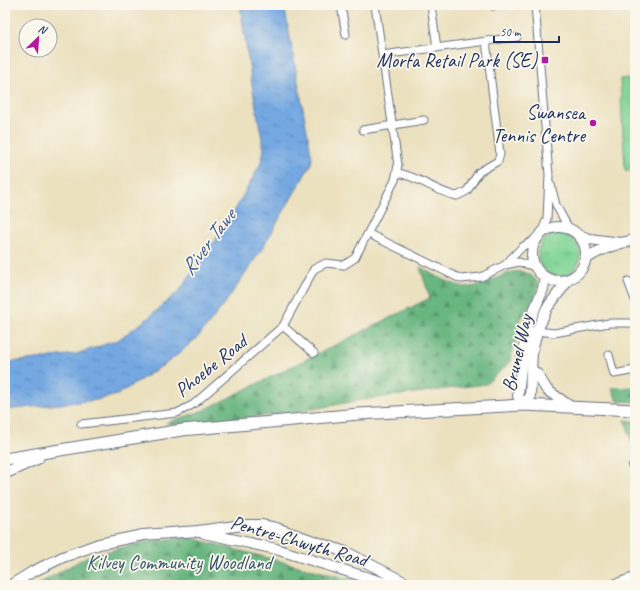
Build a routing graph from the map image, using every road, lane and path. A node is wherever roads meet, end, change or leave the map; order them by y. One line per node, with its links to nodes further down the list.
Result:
1 (343, 5): 5 (street)
2 (375, 5): 9 (street)
3 (431, 5): 8 (street)
4 (535, 5): 14 (street)
5 (346, 35)
6 (517, 37): 7 (street)
7 (486, 41): 8 (street); 13 (street)
8 (437, 48): 9 (street)
9 (382, 55): 11 (street)
10 (424, 120): 11 (street)
11 (392, 125): 12 (street); 13 (street)
12 (364, 130)
13 (398, 173): 16 (street, Phoebe Road)
14 (549, 176): 15 (street); 18 (street)
15 (569, 229): 17 (main road); 18 (main road)
16 (369, 234): 22 (street); 29 (street, Phoebe Road)
17 (579, 235): 20 (main road); 21 (main road)
18 (539, 236): 22 (street); 23 (main road)
19 (635, 240): 20 (main road)
20 (621, 243): 21 (main road)
21 (586, 259): 25 (main road)
22 (505, 265): 23 (street)
23 (535, 267): 24 (main road)
24 (545, 277): 25 (main road); 35 (main road, Brunel Way)
25 (569, 279): 30 (main road, Brunel Way)
26 (628, 281): 27 (street)
27 (635, 300)
28 (635, 322): 30 (street)
29 (283, 326): 31 (street); 38 (street, Phoebe Road)
30 (537, 331): 33 (main road, Brunel Way)
31 (314, 353)
32 (609, 355): 34 (street)
33 (531, 369): 35 (main road, Brunel Way); 36 (main road)
34 (635, 370)
35 (523, 405): 36 (main road); 39 (main road)
36 (571, 407): 37 (main road)
37 (635, 410)
38 (81, 424)
39 (49, 452): 40 (main road); 41 (main road)
40 (5, 459)
41 (5, 473)
42 (198, 531): 44 (main road, Pentre-Chwyth Road); 45 (main road, Pentre-Chwyth Road); 46 (main road, Pentre-Chwyth Road)
43 (635, 578): 47 (main road)
44 (11, 585)
45 (391, 585)
46 (410, 585)
47 (614, 585)

